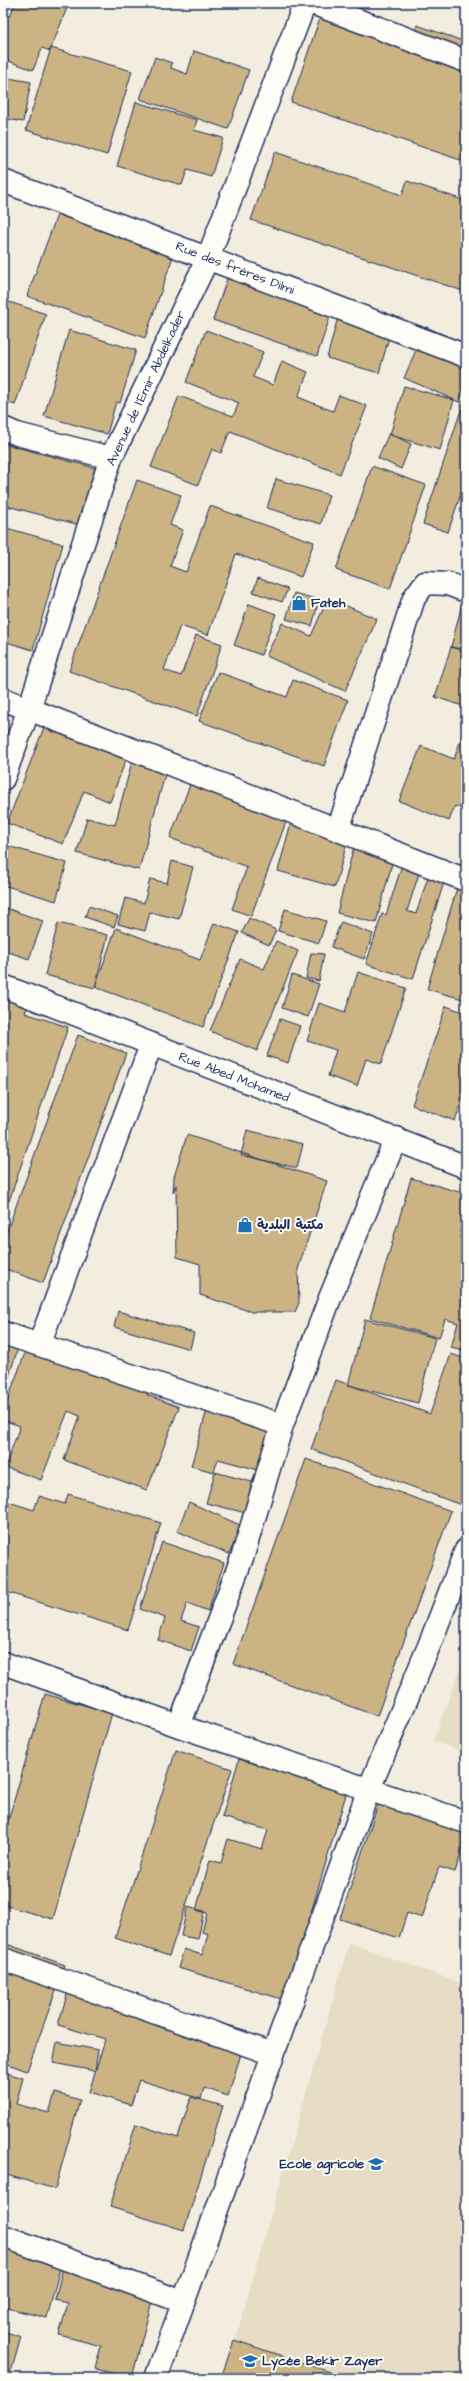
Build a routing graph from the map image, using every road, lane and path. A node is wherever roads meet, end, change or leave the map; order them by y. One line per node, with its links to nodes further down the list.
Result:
1 (305, 3): 5 (street, Avenue de l'Emir Abdelkader)
2 (312, 3): 3 (street)
3 (466, 61)
4 (3, 181): 5 (street, Rue des frères Dilmi)
5 (208, 258): 6 (street, Rue des frères Dilmi); 8 (street, Avenue de l'Emir Abdelkader)
6 (466, 356)
7 (3, 428): 8 (street)
8 (111, 458): 11 (street, Avenue de l'Emir Abdelkader)
9 (466, 591): 13 (street)
10 (3, 699): 11 (street)
11 (29, 709): 12 (street, Avenue de l'Emir Abdelkader); 13 (street)
12 (3, 779)
13 (338, 830): 14 (street)
14 (466, 880)
15 (3, 986): 16 (street, Rue Abed Mohamed)
16 (151, 1045): 17 (street, Rue Abed Mohamed); 20 (street)
17 (396, 1138): 18 (street, Rue Abed Mohamed); 21 (street)
18 (466, 1167)
19 (3, 1333): 20 (street)
20 (39, 1345): 21 (street)
21 (282, 1425): 24 (street)
22 (466, 1550): 25 (street)
23 (3, 1663): 24 (street)
24 (179, 1726): 25 (street)
25 (369, 1789): 26 (street); 28 (street)
26 (466, 1822)
27 (3, 1958): 28 (street)
28 (273, 2054): 30 (street)
29 (3, 2236): 30 (street)
30 (183, 2302): 31 (street)
31 (156, 2378)

